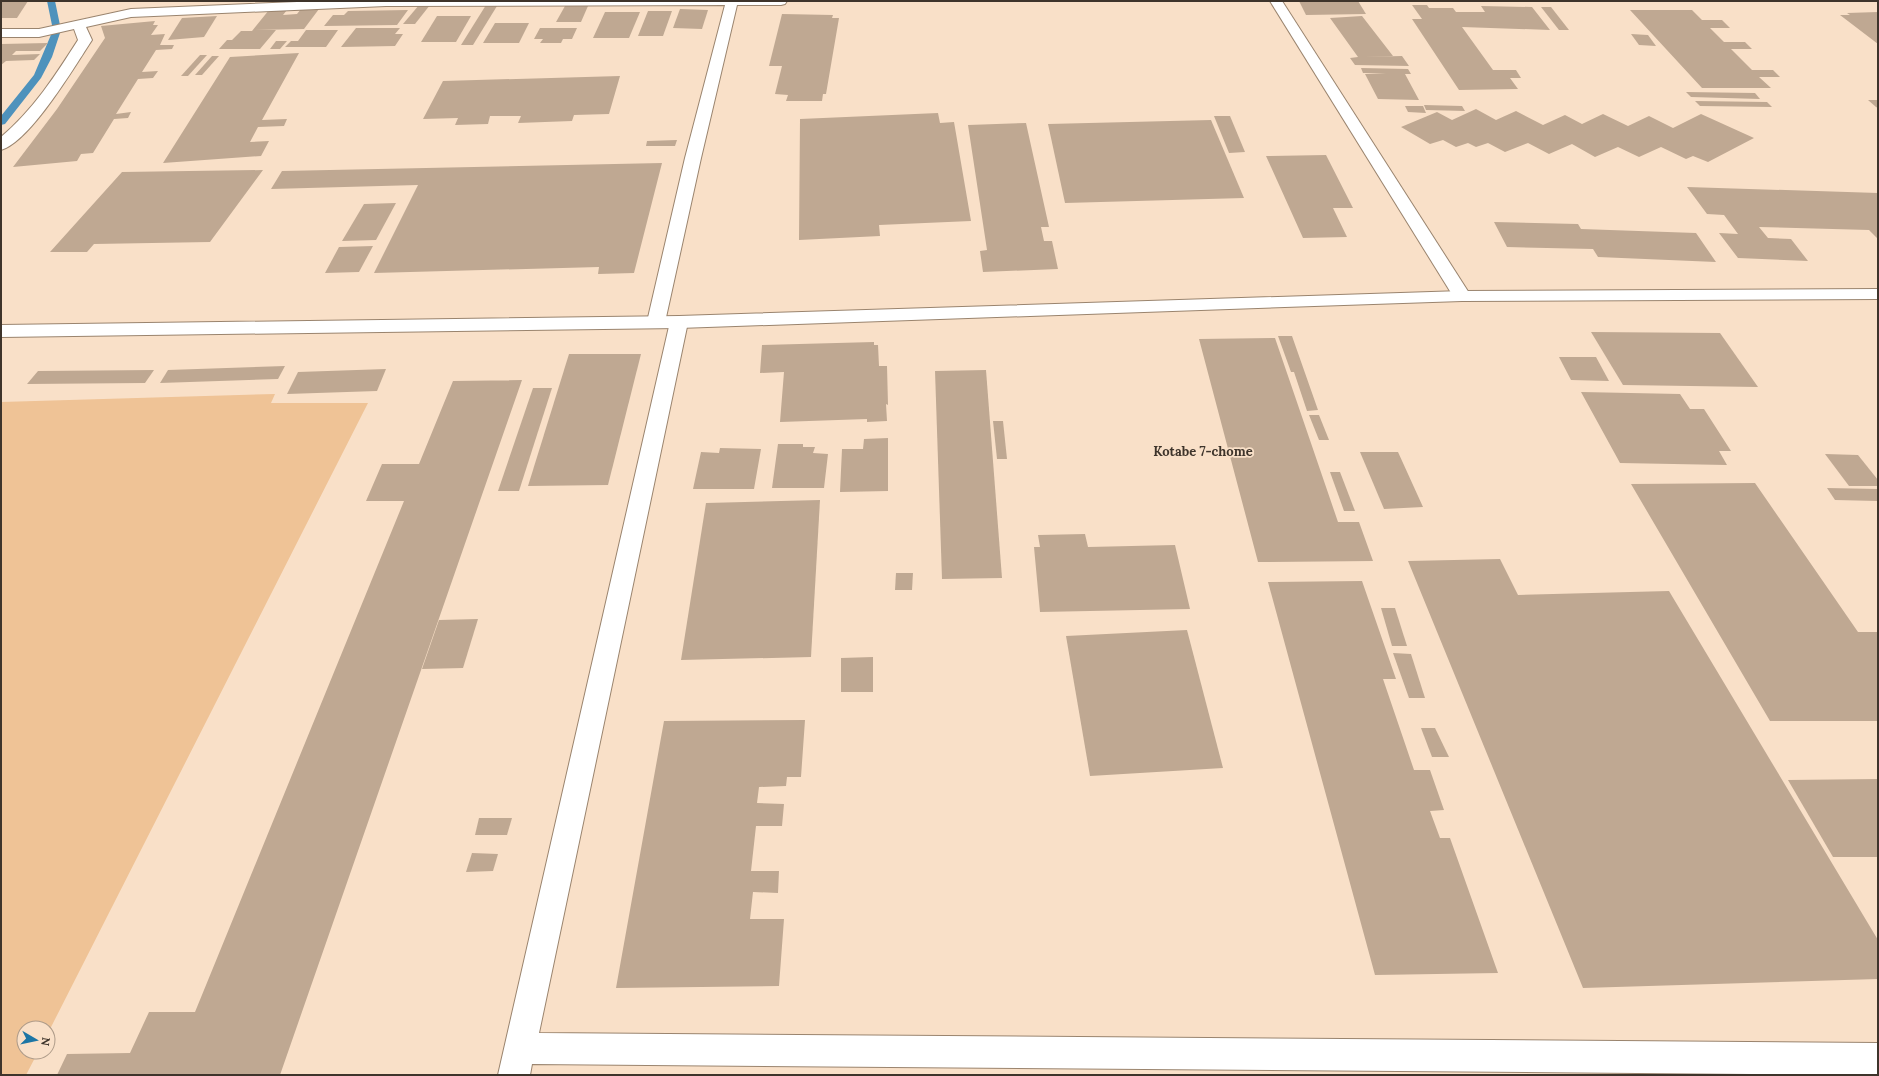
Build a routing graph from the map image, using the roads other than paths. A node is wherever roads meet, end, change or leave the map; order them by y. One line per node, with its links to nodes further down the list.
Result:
1 (386, 1): 2 (street); 5 (street)
2 (732, 1): 3 (street); 10 (street)
3 (782, 1)
4 (1276, 1): 9 (street)
5 (79, 25): 6 (street); 7 (street)
6 (1, 33)
7 (1, 145)
8 (1878, 294): 9 (street)
9 (1462, 296): 10 (street)
10 (667, 322): 11 (street); 13 (street)
11 (1, 331)
12 (1878, 1059): 13 (street)
13 (516, 1062)

